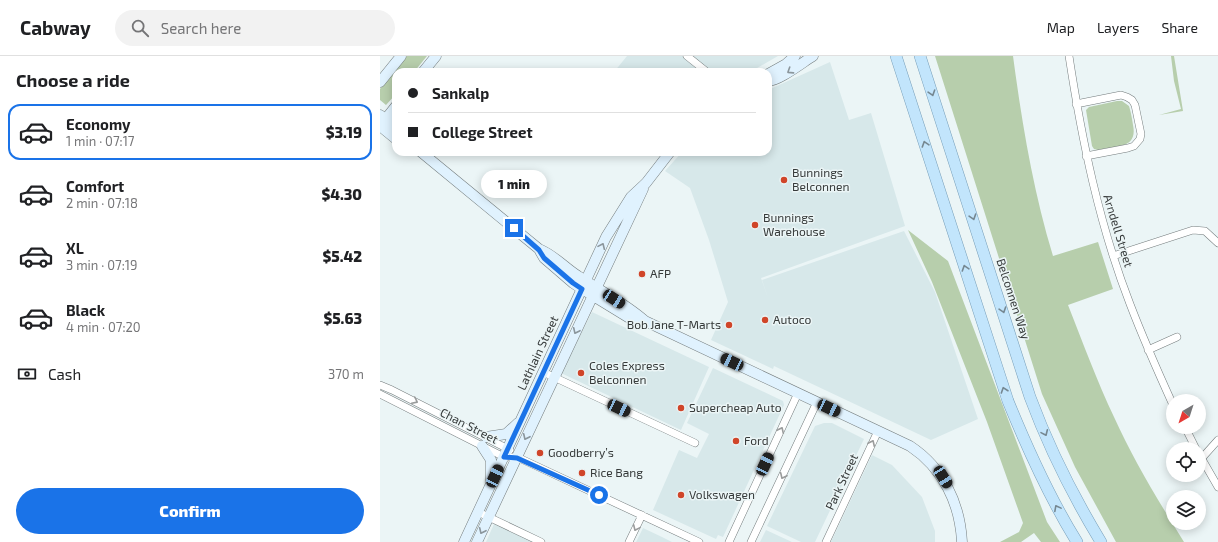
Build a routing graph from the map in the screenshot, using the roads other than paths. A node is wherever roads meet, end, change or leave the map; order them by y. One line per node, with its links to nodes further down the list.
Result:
1 (401, 56): 14 (street)
2 (436, 56): 10 (street)
3 (688, 56): 11 (street)
4 (795, 56): 12 (street)
5 (813, 56): 13 (street, one-way to 13)
6 (888, 56): 19 (main road)
7 (896, 56): 19 (main road)
8 (920, 56): 62 (main road, Belconnen Way, one-way to 62)
9 (1069, 56): 15 (street, Arndell Street)
10 (427, 68)
11 (702, 68)
12 (772, 72)
13 (772, 81)
14 (380, 82)
15 (1076, 104): 23 (street, Arndell Street); 23 (street)
16 (392, 110): 17 (street)
17 (381, 121): 18 (street); 20 (street)
18 (392, 126)
19 (920, 126): 61 (main road, one-way to 19)
20 (392, 134)
21 (423, 156): 27 (street)
22 (667, 156): 24 (street, Lathlain Street)
23 (1086, 156): 26 (street, Arndell Street)
24 (646, 183): 27 (street, Lathlain Street, one-way to 24); 28 (street, Lathlain Street)
25 (1218, 243): 26 (street)
26 (1113, 256): 30 (street, Arndell Street)
27 (584, 285): 28 (street); 31 (street, Lathlain Street)
28 (594, 292): 32 (street, Lathlain Street, one-way to 32); 34 (street)
29 (1177, 337): 30 (street)
30 (1148, 350): 36 (street, Arndell Street)
31 (543, 372): 32 (street); 38 (street, Lathlain Street)
32 (554, 377): 42 (street); 45 (street, Lathlain Street, one-way to 45)
33 (380, 385): 41 (street, Chan Street, one-way to 41)
34 (798, 393): 37 (street); 57 (street, one-way to 34)
35 (380, 394): 41 (street, Chan Street)
36 (1168, 394)
37 (817, 402): 39 (street); 58 (street, one-way to 58)
38 (521, 420): 41 (street); 44 (street, Lathlain Street)
39 (878, 431): 59 (street, Park Street, one-way to 39); 60 (street)
40 (1218, 440): 43 (street)
41 (484, 441): 44 (street, Chan Street); 47 (street)
42 (695, 443)
43 (1206, 451)
44 (506, 452): 45 (street, Chan Street); 47 (street, Lathlain Street)
45 (517, 458): 50 (street); 51 (street, Lathlain Street)
46 (1206, 467): 48 (street)
47 (491, 484): 49 (street, Lathlain Street)
48 (1218, 487)
49 (478, 512): 51 (street); 52 (street, Lathlain Street)
50 (642, 515): 55 (street, one-way to 55); 56 (street)
51 (489, 517): 53 (street, Lathlain Street, one-way to 53); 54 (street)
52 (464, 542)
53 (477, 542)
54 (541, 542)
55 (630, 542)
56 (699, 542)
57 (729, 542)
58 (752, 542)
59 (826, 542)
60 (962, 542)
61 (1076, 542)
62 (1101, 542)

